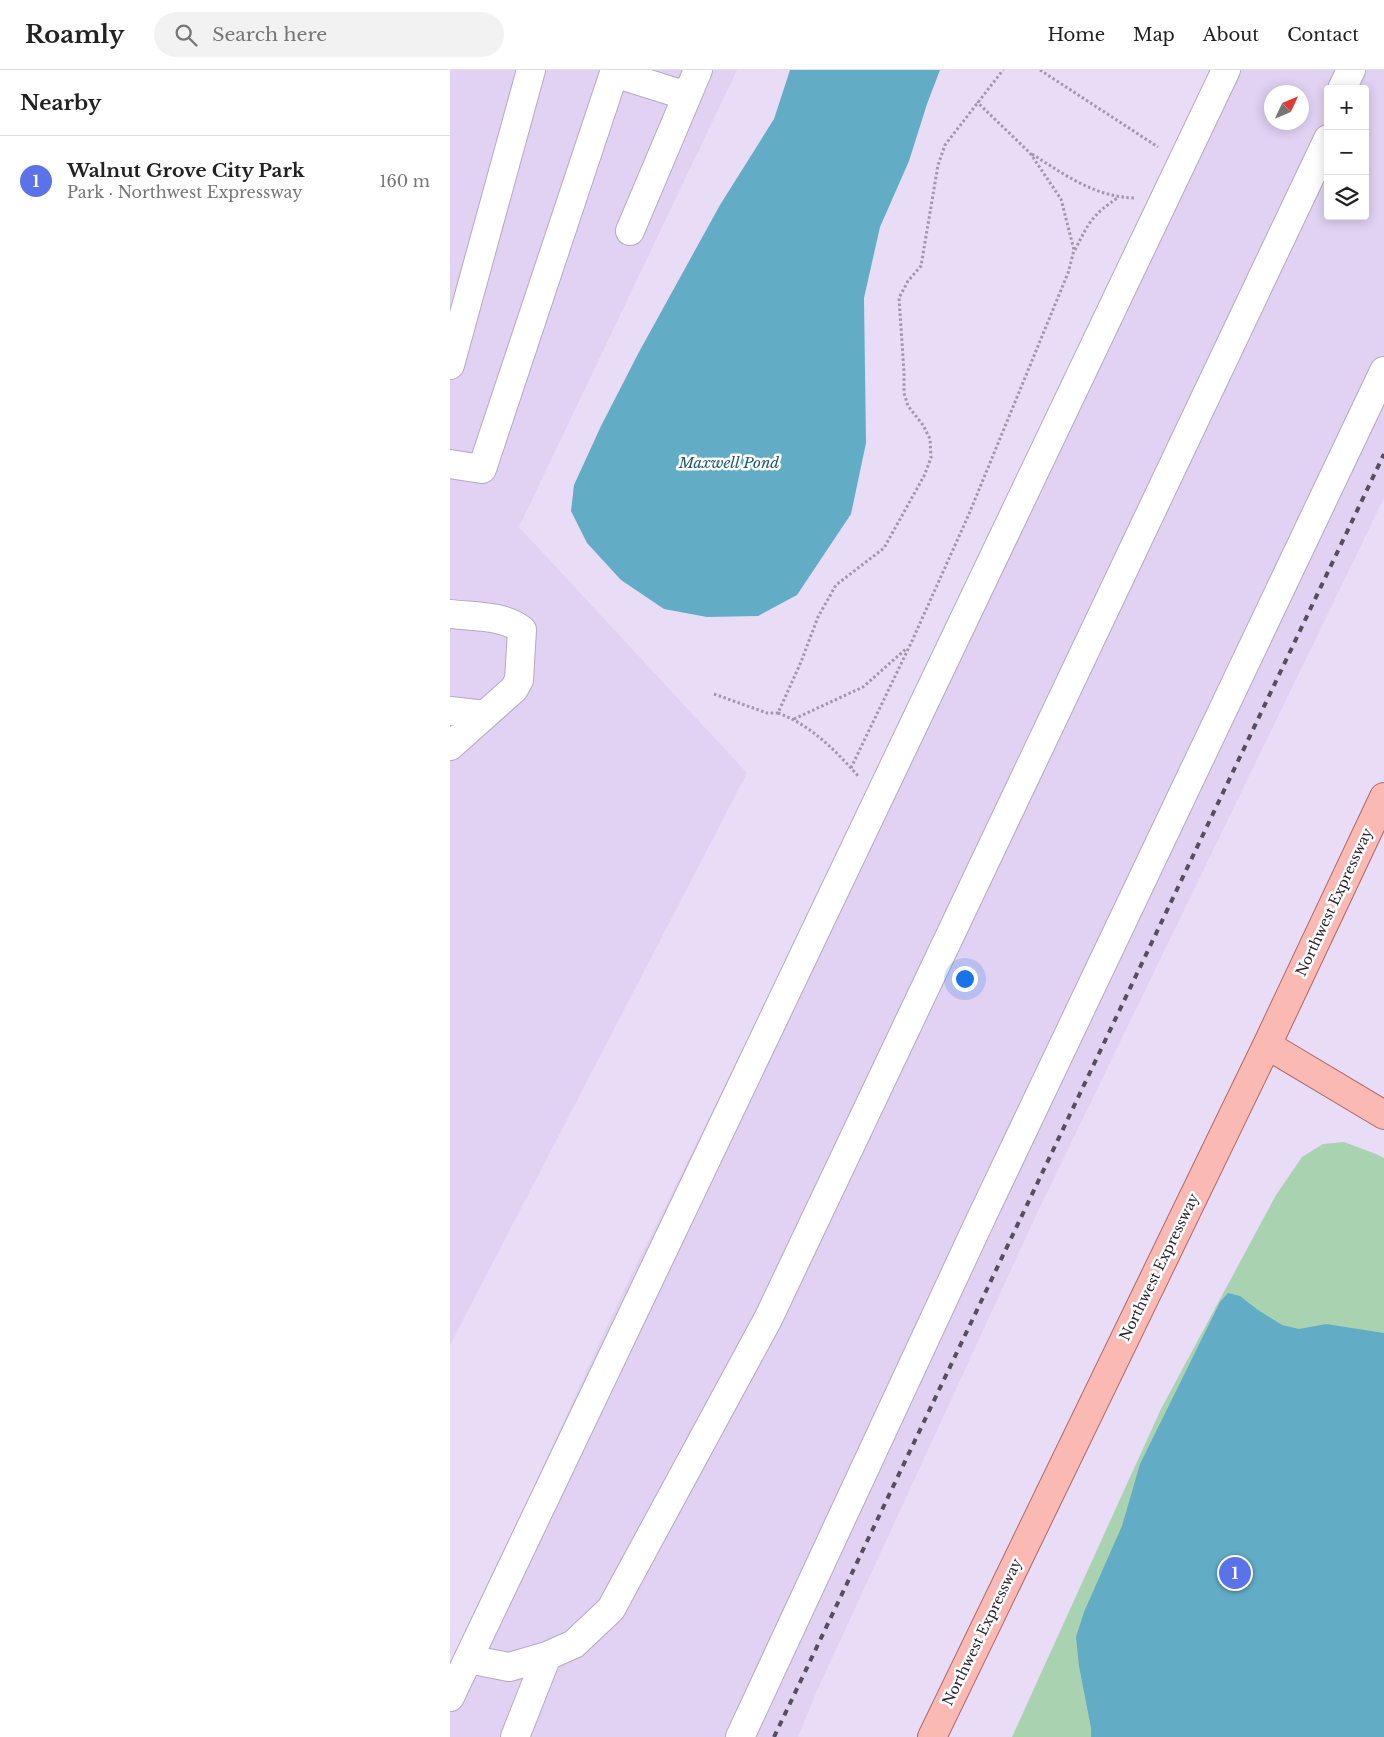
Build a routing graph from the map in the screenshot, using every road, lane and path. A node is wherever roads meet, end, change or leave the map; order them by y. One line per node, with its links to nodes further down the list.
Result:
1 (531, 70): 18 (lane)
2 (698, 70): 9 (lane)
3 (1003, 70): 10 (path)
4 (1040, 70): 13 (path)
5 (1226, 70): 13 (lane)
6 (1351, 70): 8 (lane)
7 (610, 71): 9 (lane); 20 (lane)
8 (1344, 85)
9 (687, 96): 16 (lane)
10 (977, 102): 12 (path); 25 (path)
11 (1324, 147): 34 (lane)
12 (1030, 152): 14 (path); 17 (path)
13 (1182, 163): 15 (lane)
14 (1119, 197): 15 (path); 17 (path)
15 (1165, 198): 31 (lane)
16 (630, 231)
17 (1074, 250): 22 (path)
18 (450, 365)
19 (1384, 371): 38 (lane)
20 (450, 464)
21 (450, 614): 26 (lane)
22 (909, 646): 27 (path); 29 (path)
23 (714, 694): 25 (path)
24 (450, 712): 26 (lane)
25 (778, 713): 27 (path)
26 (484, 716): 28 (lane)
27 (794, 719): 29 (path)
28 (450, 746)
29 (851, 768): 31 (path)
30 (1384, 797): 32 (main road, Northwest Expressway)
31 (879, 799): 35 (lane)
32 (1267, 1045): 33 (main road); 39 (main road, Northwest Expressway)
33 (1384, 1115)
34 (547, 1656): 35 (lane); 37 (lane)
35 (468, 1659): 36 (lane)
36 (450, 1697)
37 (515, 1737)
38 (740, 1737)
39 (932, 1737)

